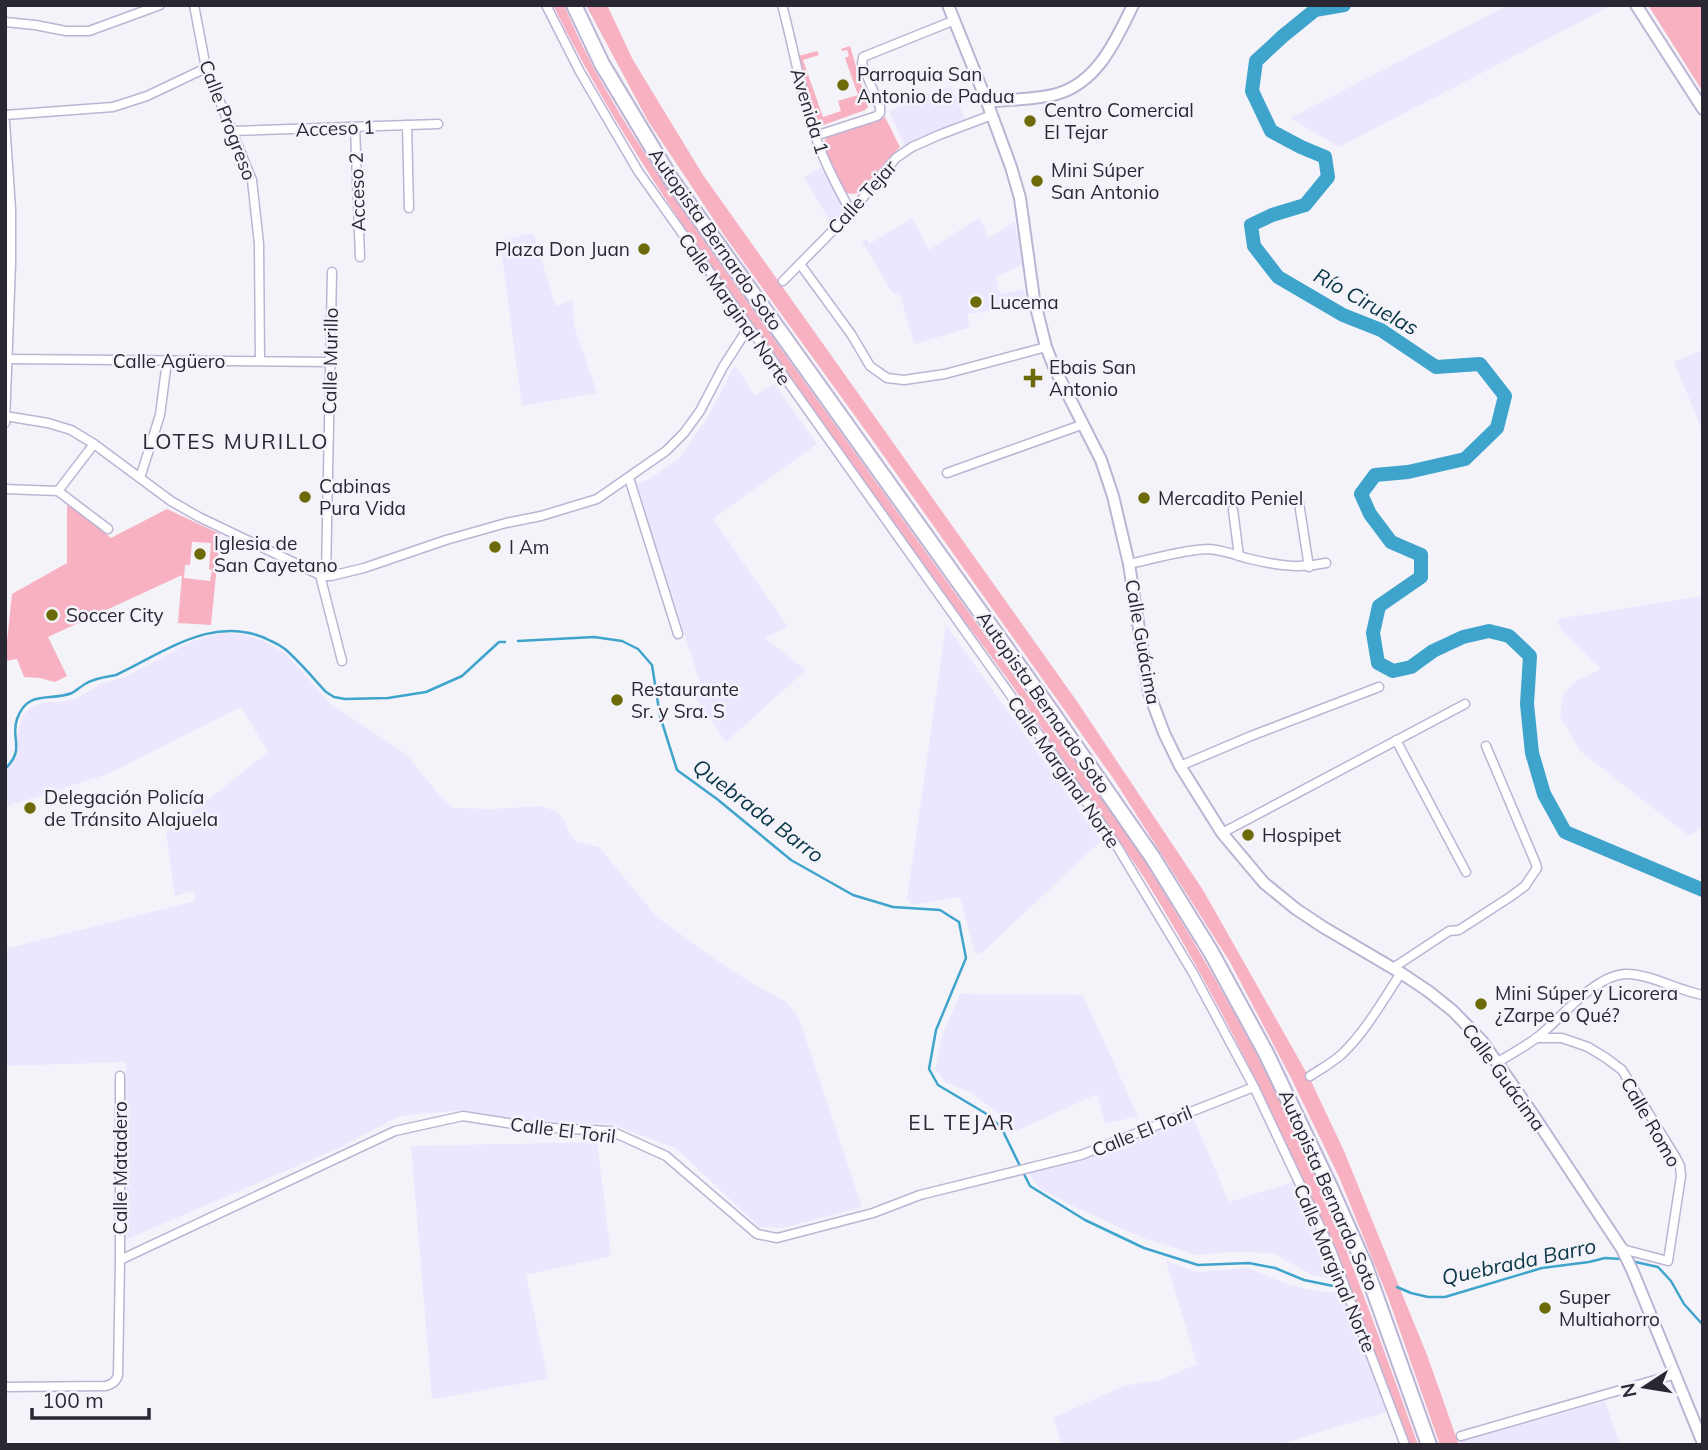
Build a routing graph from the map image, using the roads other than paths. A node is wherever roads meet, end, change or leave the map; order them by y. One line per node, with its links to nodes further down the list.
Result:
1 (160, 5): 10 (street)
2 (194, 5): 11 (street, Calle Progreso)
3 (546, 5): 28 (street, Calle Marginal Norte)
4 (574, 5): 74 (highway, Autopista Bernardo Soto)
5 (782, 5): 21 (street, Avenida 1)
6 (948, 5): 9 (main road, Calle Guácima)
7 (1133, 5): 12 (main road)
8 (1636, 5): 13 (main road)
9 (954, 20): 12 (main road, Calle Guácima); 21 (street)
10 (5, 22)
11 (205, 68): 14 (street); 20 (street, Calle Progreso)
12 (987, 102): 15 (main road, Calle Guácima)
13 (1703, 109)
14 (5, 115)
15 (992, 115): 23 (street, Calle Tejar); 29 (main road, Calle Guácima)
16 (5, 122): 30 (street)
17 (438, 124): 18 (street, Acceso 1)
18 (407, 125): 19 (street, Acceso 1); 22 (street)
19 (355, 127): 20 (street, Acceso 1); 24 (street, Acceso 2)
20 (232, 131): 32 (street, Calle Progreso)
21 (815, 136): 23 (street, Avenida 1)
22 (408, 208)
23 (851, 212): 25 (street, Calle Tejar)
24 (360, 257)
25 (800, 264): 27 (street, Calle Tejar); 29 (street)
26 (332, 272): 33 (street, Calle Murillo)
27 (783, 281)
28 (748, 328): 40 (street); 66 (street, Calle Marginal Norte)
29 (1046, 347): 36 (main road, Calle Guácima)
30 (8, 359): 31 (street, Calle Agüero); 34 (street)
31 (167, 361): 32 (street, Calle Agüero); 39 (street)
32 (260, 361): 33 (street, Calle Agüero)
33 (331, 362): 50 (street, Calle Murillo)
34 (5, 416): 35 (street); 37 (street)
35 (5, 423)
36 (1084, 424): 38 (street); 48 (main road, Calle Guácima)
37 (94, 444): 39 (street); 42 (street)
38 (947, 473)
39 (139, 478): 50 (street)
40 (629, 478): 50 (street); 51 (street)
41 (5, 489): 42 (street)
42 (58, 491): 45 (street)
43 (1299, 503): 49 (street)
44 (1233, 510): 46 (street)
45 (108, 530)
46 (1239, 556): 48 (street); 49 (street)
47 (1326, 563): 49 (street)
48 (1129, 564): 57 (main road, Calle Guácima)
49 (1310, 567)
50 (323, 576): 52 (street, Calle Murillo)
51 (678, 634)
52 (342, 661)
53 (1379, 687): 57 (street)
54 (1465, 704): 55 (street)
55 (1396, 740): 58 (street); 59 (street)
56 (1486, 746): 60 (street)
57 (1180, 766): 58 (main road, Calle Guácima)
58 (1222, 833): 60 (main road, Calle Guácima)
59 (1466, 872)
60 (1394, 969): 63 (main road, Calle Guácima); 65 (street)
61 (1703, 995): 62 (street)
62 (1536, 1038): 63 (street); 67 (street, Calle Romo)
63 (1498, 1062): 67 (main road, Calle Guácima)
64 (120, 1076): 68 (street, Calle Matadero)
65 (1310, 1076)
66 (1254, 1087): 68 (street, Calle El Toril); 73 (street, Calle Marginal Norte)
67 (1623, 1252): 69 (main road, Calle Guácima)
68 (120, 1260): 70 (street)
69 (1676, 1374): 71 (street); 72 (main road, Calle Guácima)
70 (5, 1387)
71 (1461, 1436)
72 (1703, 1443)
73 (1405, 1445)
74 (1429, 1445)

